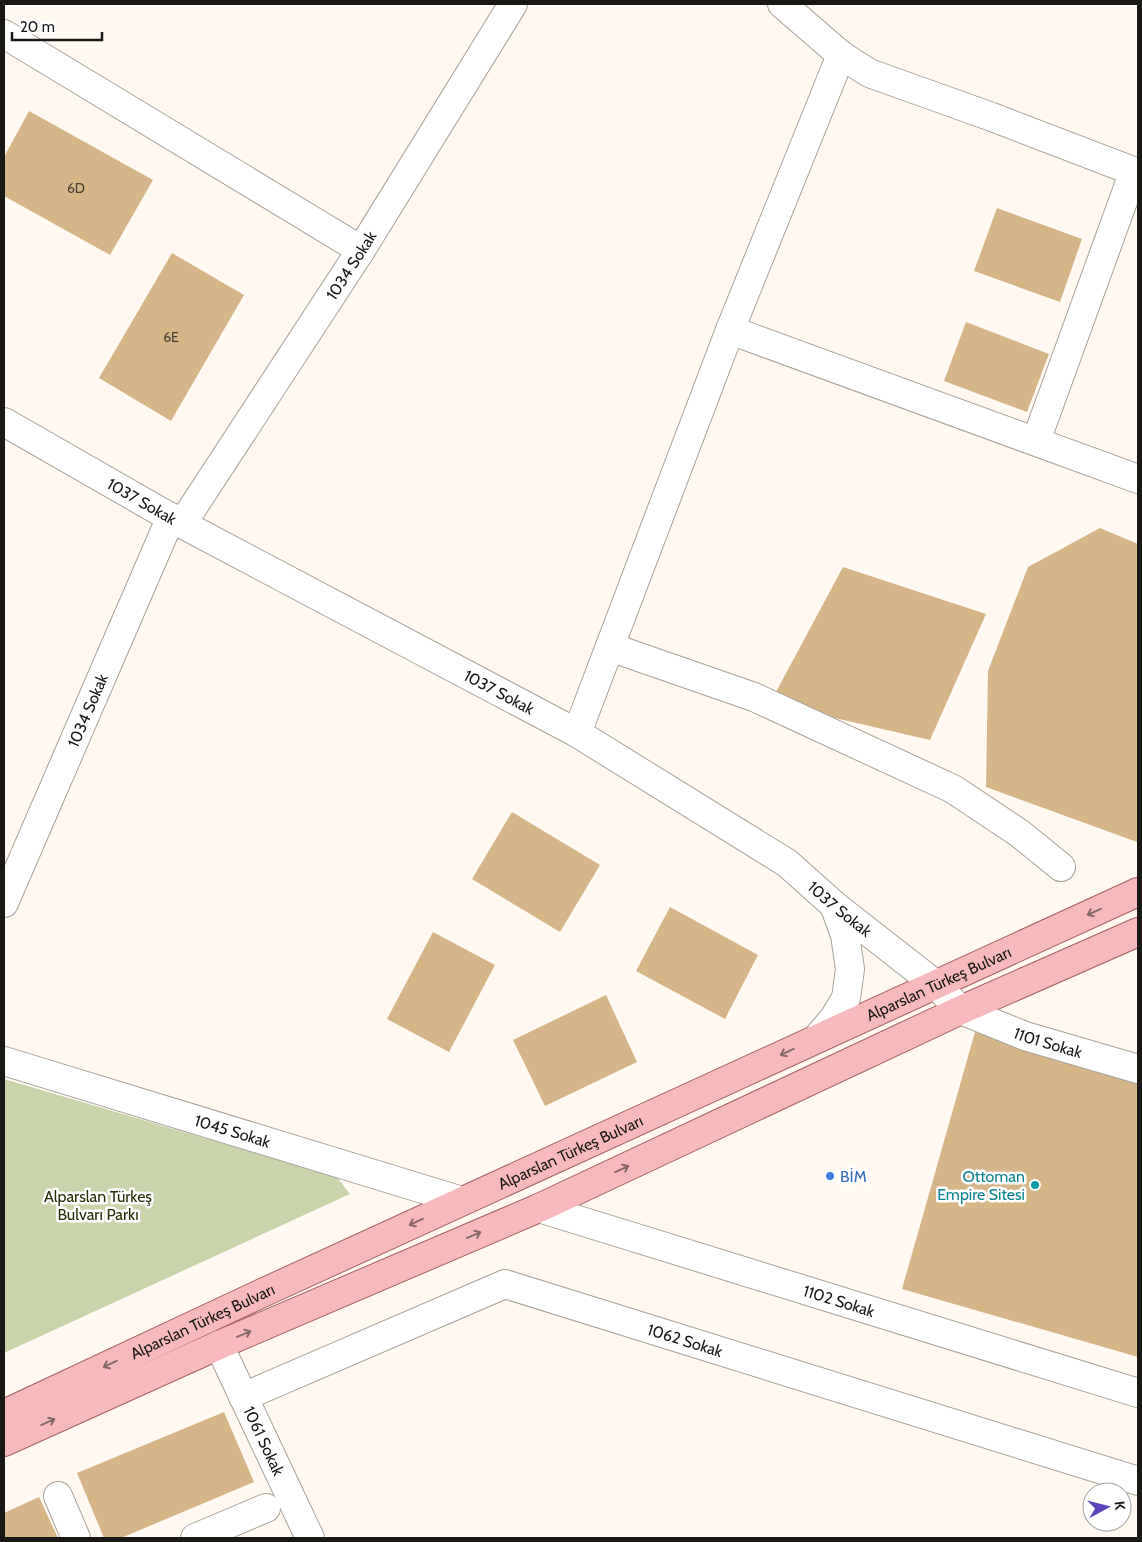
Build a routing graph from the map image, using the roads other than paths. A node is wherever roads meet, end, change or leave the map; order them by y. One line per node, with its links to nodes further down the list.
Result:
1 (513, 4): 6 (street, 1034 Sokak)
2 (782, 4): 4 (street)
3 (4, 34): 6 (street)
4 (841, 55): 5 (street); 7 (street)
5 (1136, 172): 9 (street)
6 (362, 250): 11 (street, 1034 Sokak)
7 (730, 330): 9 (street); 12 (street)
8 (4, 422): 11 (street, 1037 Sokak)
9 (1036, 442): 10 (street)
10 (1138, 479)
11 (176, 520): 13 (street, 1037 Sokak); 16 (street, 1034 Sokak)
12 (610, 647): 13 (street); 14 (street)
13 (577, 732): 17 (street, 1037 Sokak)
14 (1061, 867)
15 (1138, 892): 19 (main road, Alparslan Türkeş Bulvarı, one-way to 19)
16 (4, 903)
17 (834, 905): 19 (street, 1037 Sokak); 21 (street)
18 (1138, 932): 20 (main road, Alparslan Türkeş Bulvarı)
19 (935, 984): 20 (street, 1037 Sokak); 21 (main road, Alparslan Türkeş Bulvarı)
20 (961, 1010): 23 (street, 1101 Sokak); 25 (main road, Alparslan Türkeş Bulvarı, one-way to 20)
21 (818, 1037): 24 (main road, Alparslan Türkeş Bulvarı, one-way to 24)
22 (4, 1060): 24 (street, 1045 Sokak)
23 (1138, 1069)
24 (462, 1201): 29 (main road, Alparslan Türkeş Bulvarı, one-way to 29)
25 (539, 1208): 26 (main road, Alparslan Türkeş Bulvarı, one-way to 25); 27 (street, 1102 Sokak)
26 (219, 1345): 28 (street, 1061 Sokak); 30 (main road, Alparslan Türkeş Bulvarı, one-way to 26)
27 (1138, 1393)
28 (243, 1397): 31 (street, 1062 Sokak); 36 (street, 1061 Sokak)
29 (4, 1414)
30 (4, 1442)
31 (1138, 1481)
32 (58, 1496): 34 (street)
33 (266, 1508): 35 (street)
34 (76, 1538)
35 (195, 1538)
36 (310, 1538)

